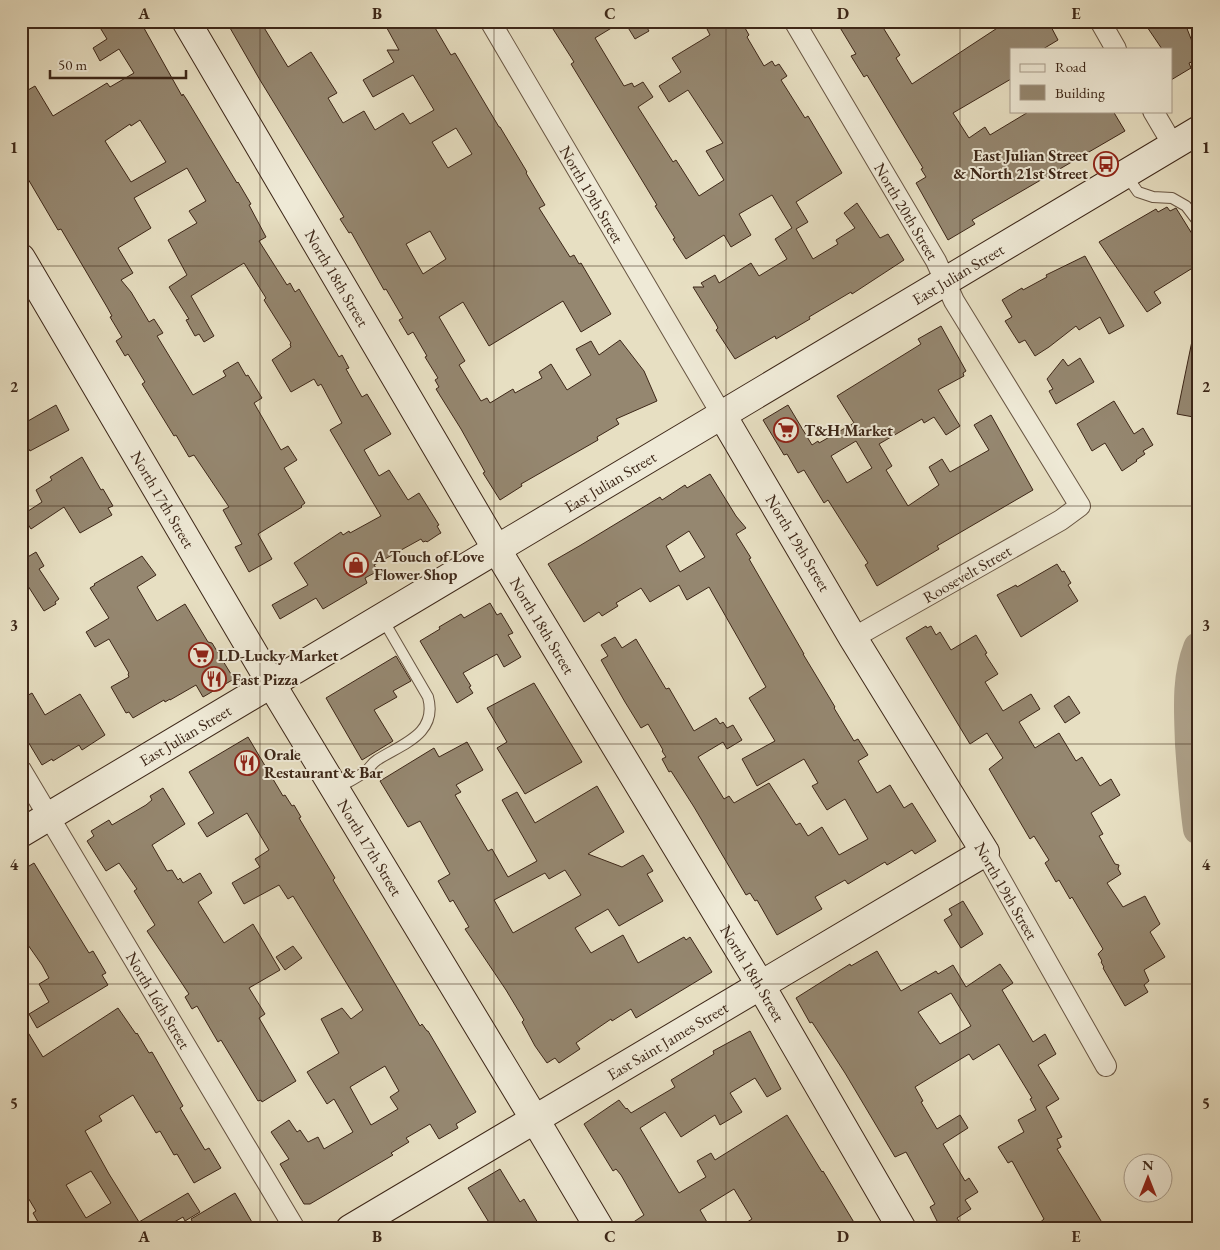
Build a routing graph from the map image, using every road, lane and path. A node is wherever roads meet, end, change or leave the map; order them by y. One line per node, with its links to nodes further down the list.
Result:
1 (186, 21): 15 (street, North 18th Street)
2 (490, 21): 13 (street, North 19th Street)
3 (794, 21): 12 (street, North 20th Street)
4 (1100, 21): 5 (street)
5 (1115, 48)
6 (1154, 112): 8 (street)
7 (1199, 130): 8 (street, East Julian Street)
8 (1173, 145): 9 (street, East Julian Street)
9 (1126, 174): 10 (lane); 12 (street, East Julian Street)
10 (1199, 223)
11 (21, 258): 18 (street, North 17th Street)
12 (945, 282): 13 (street, East Julian Street); 14 (street, North 20th Street)
13 (722, 415): 15 (street, East Julian Street); 17 (street, North 19th Street)
14 (1080, 506): 17 (street, Roosevelt Street)
15 (496, 548): 16 (street, East Julian Street); 24 (street, North 18th Street)
16 (381, 617): 18 (street, East Julian Street); 20 (lane)
17 (853, 638): 23 (street, North 19th Street)
18 (271, 683): 20 (street, North 17th Street); 21 (street, East Julian Street)
19 (21, 770): 21 (street, North 16th Street)
20 (335, 790): 26 (street, North 17th Street)
21 (49, 816): 22 (street, East Julian Street); 27 (street, North 16th Street)
22 (21, 833)
23 (985, 852): 24 (street, East Saint James Street); 25 (street, North 19th Street)
24 (760, 986): 26 (street, East Saint James Street); 30 (street, North 18th Street)
25 (1106, 1066)
26 (535, 1119): 28 (street, East Saint James Street); 29 (street, North 17th Street)
27 (295, 1229)
28 (350, 1229)
29 (600, 1229)
30 (902, 1229)

